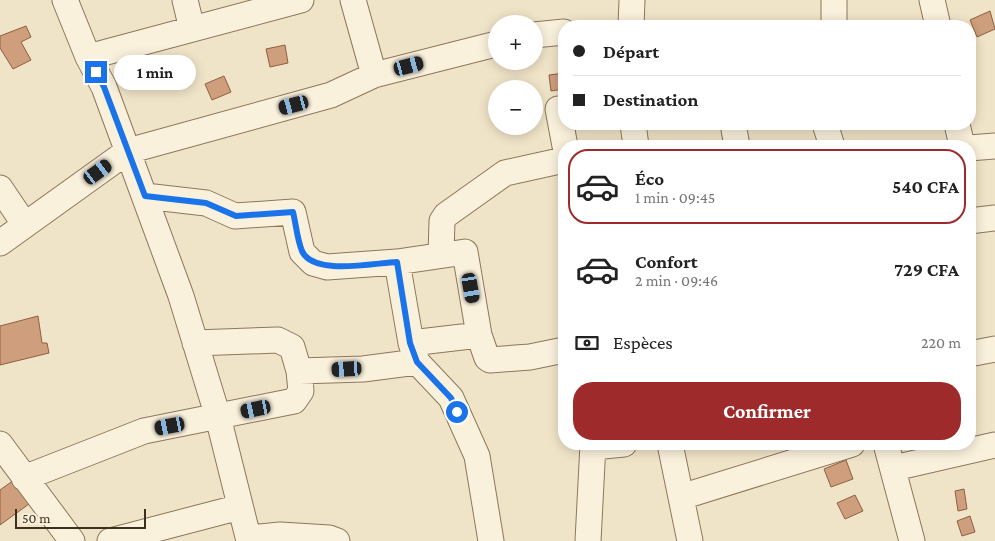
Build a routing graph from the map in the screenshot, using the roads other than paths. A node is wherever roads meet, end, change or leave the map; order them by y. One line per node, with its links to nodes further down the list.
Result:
1 (65, 0): 15 (street)
2 (185, 0): 11 (street)
3 (300, 0): 11 (street)
4 (353, 0): 16 (street)
5 (632, 0): 8 (street)
6 (834, 0): 9 (street)
7 (932, 0): 10 (street)
8 (627, 20)
9 (834, 20)
10 (937, 20)
11 (192, 29): 15 (street)
12 (558, 33): 13 (street)
13 (543, 34)
14 (488, 46): 16 (street)
15 (88, 57): 19 (street)
16 (374, 75): 19 (street)
17 (995, 146): 18 (street)
18 (976, 147)
19 (128, 151): 22 (street); 25 (street)
20 (558, 161): 27 (street)
21 (0, 188): 25 (street)
22 (145, 196): 28 (street); 30 (street)
23 (995, 218): 24 (street)
24 (976, 220)
25 (25, 225): 26 (street)
26 (0, 243)
27 (441, 255): 28 (street); 29 (street)
28 (397, 262): 33 (street)
29 (478, 335): 32 (street); 33 (street)
30 (195, 343): 35 (street); 36 (street)
31 (995, 349): 34 (street)
32 (558, 351)
33 (414, 352): 35 (street); 53 (street)
34 (976, 353)
35 (300, 372): 36 (street)
36 (218, 417): 46 (street); 48 (street)
37 (0, 444): 46 (street)
38 (995, 444): 39 (street)
39 (976, 449)
40 (593, 450): 54 (street)
41 (671, 450): 47 (street)
42 (833, 450): 47 (street)
43 (888, 450): 45 (street)
44 (970, 450): 45 (street)
45 (894, 468): 56 (street)
46 (24, 478): 50 (street)
47 (681, 497): 55 (street)
48 (240, 507): 49 (street); 51 (street)
49 (249, 539): 52 (street)
50 (72, 541)
51 (110, 541)
52 (337, 541)
53 (491, 541)
54 (588, 541)
55 (690, 541)
56 (912, 541)

